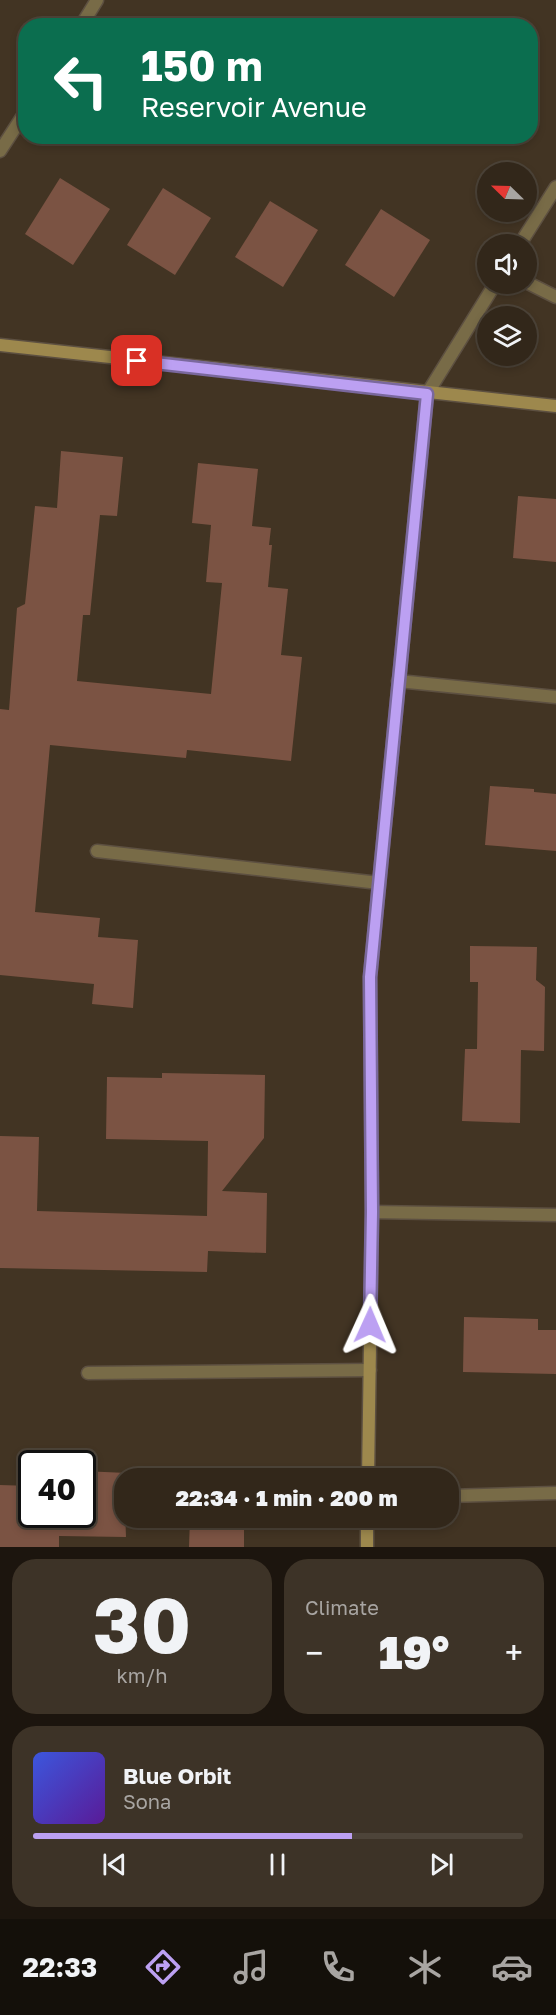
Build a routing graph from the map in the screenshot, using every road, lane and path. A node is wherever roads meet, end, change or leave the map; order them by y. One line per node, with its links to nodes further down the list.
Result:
1 (97, 0): 2 (street)
2 (86, 18)
3 (18, 123): 4 (street)
4 (0, 151)
5 (556, 187): 6 (street)
6 (526, 234)
7 (537, 288): 9 (street)
8 (489, 294): 11 (street)
9 (556, 297)
10 (0, 345): 11 (street)
11 (427, 394): 12 (street); 13 (street)
12 (556, 406)
13 (398, 681): 14 (street); 16 (street)
14 (556, 697)
15 (97, 851): 16 (street)
16 (379, 884): 17 (street)
17 (372, 1212): 18 (street); 19 (street)
18 (556, 1215)
19 (370, 1370): 20 (street); 21 (street)
20 (88, 1373)
21 (368, 1468)
22 (556, 1493): 23 (street)
23 (459, 1496)
24 (368, 1528): 25 (street)
25 (367, 1547)

